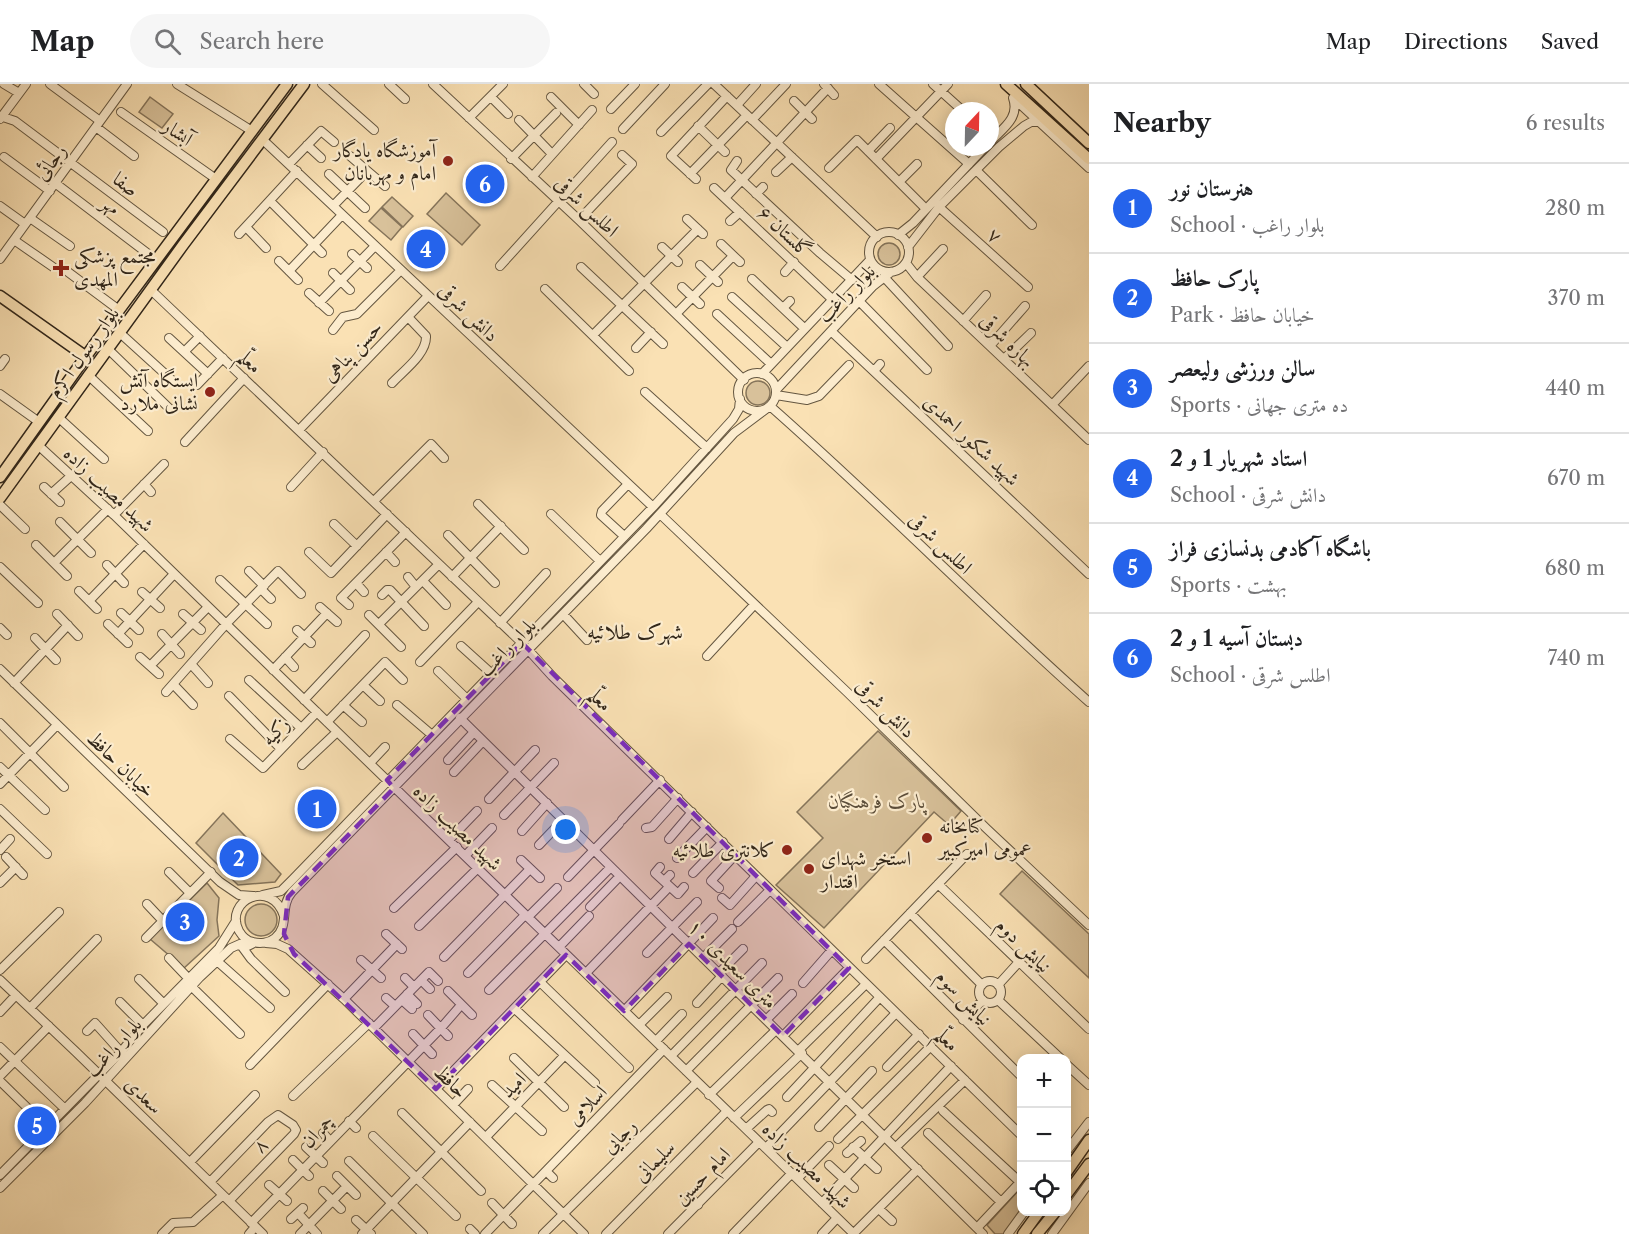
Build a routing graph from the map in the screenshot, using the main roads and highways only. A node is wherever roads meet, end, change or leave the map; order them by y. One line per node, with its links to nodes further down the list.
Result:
1 (287, 84): 7 (main road, بلوار رسول اکرم)
2 (304, 84): 8 (main road, بلوار رسول اکرم)
3 (1006, 84): 6 (main road)
4 (1026, 84): 5 (main road)
5 (1089, 143)
6 (1089, 159)
7 (193, 210): 8 (main road); 9 (main road, بلوار رسول اکرم)
8 (201, 222): 10 (main road, بلوار رسول اکرم)
9 (166, 236): 10 (main road); 12 (main road, بلوار رسول اکرم)
10 (183, 245): 14 (main road, بلوار رسول اکرم)
11 (0, 296): 12 (main road)
12 (85, 356): 13 (main road, بلوار رسول اکرم)
13 (0, 477)
14 (0, 498)
15 (1089, 1140): 17 (main road)
16 (1089, 1164): 18 (main road)
17 (1071, 1166)
18 (1071, 1188)
19 (1036, 1216): 21 (main road)
20 (1052, 1216): 22 (main road)
21 (1023, 1234)
22 (1037, 1234)

